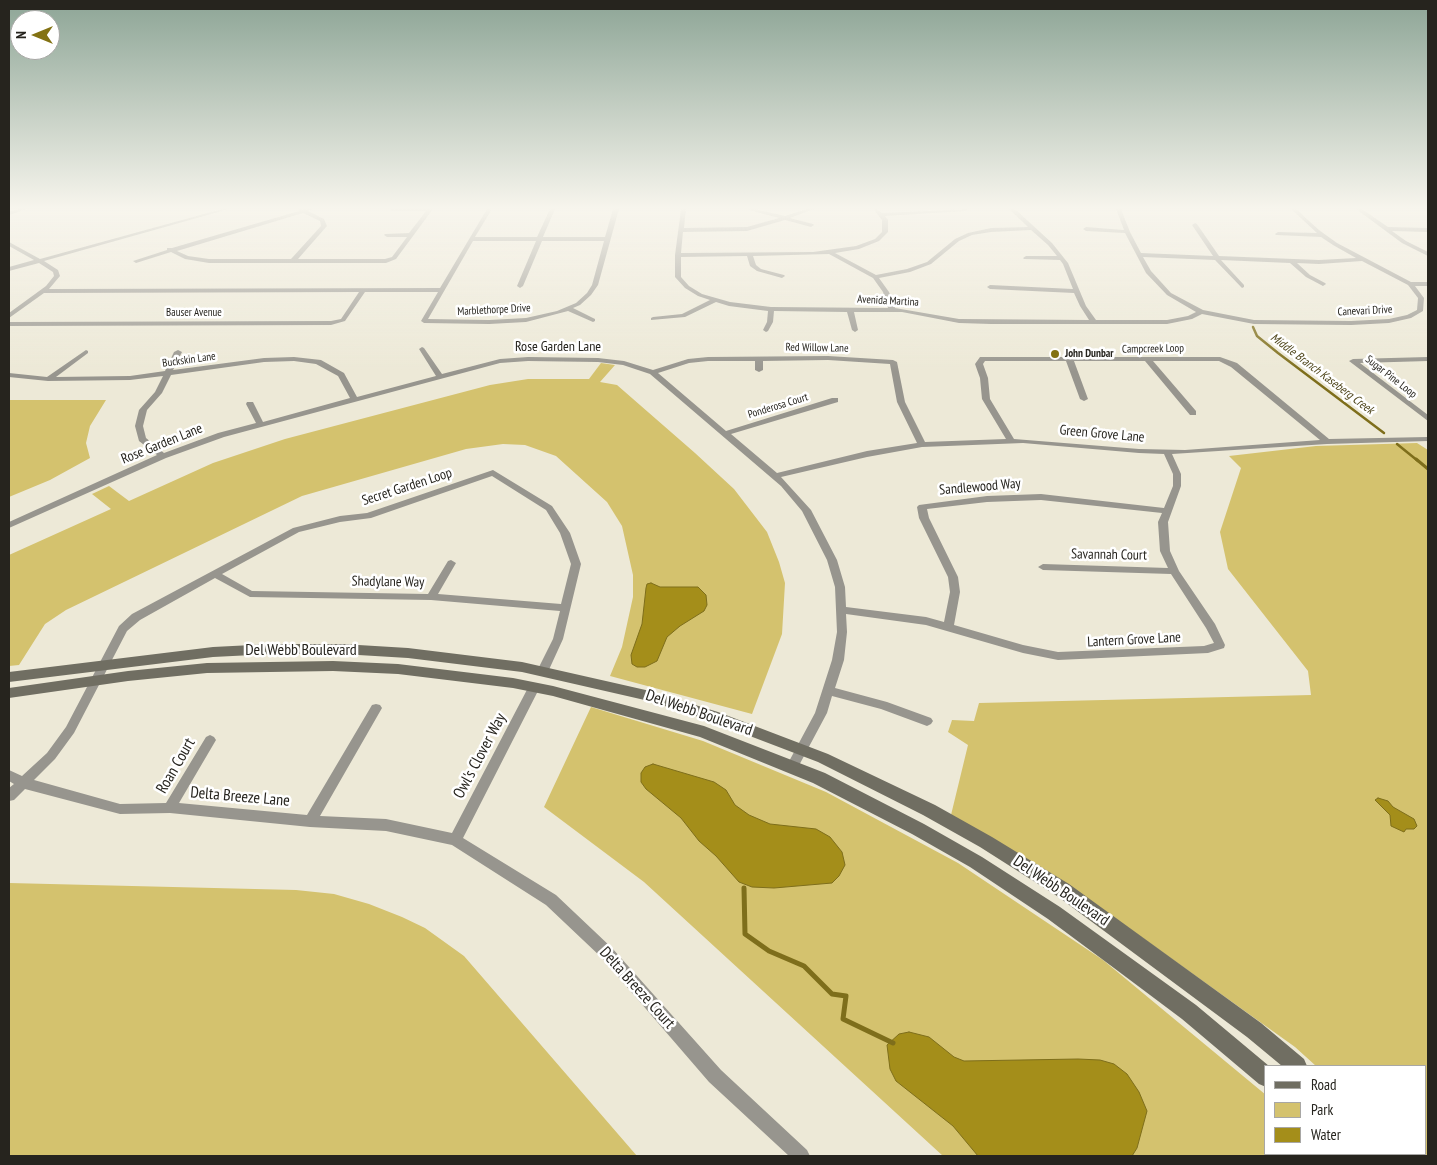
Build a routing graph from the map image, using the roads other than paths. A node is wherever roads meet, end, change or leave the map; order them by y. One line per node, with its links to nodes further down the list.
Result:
1 (27, 263): 15 (street)
2 (44, 263): 26 (street)
3 (457, 263): 25 (street)
4 (529, 263): 21 (street)
5 (600, 263): 29 (street, Marblethorpe Drive)
6 (678, 263): 28 (street, Avenida Martina)
7 (752, 263): 16 (street)
8 (850, 263): 17 (street)
9 (928, 263): 17 (street)
10 (1065, 263): 27 (street)
11 (1143, 263): 34 (street)
12 (1221, 263): 22 (street)
13 (1295, 263): 18 (street)
14 (1370, 263): 19 (street)
15 (9, 269)
16 (782, 276)
17 (875, 277): 32 (street)
18 (1323, 284)
19 (1410, 284): 20 (street); 33 (street)
20 (1428, 284)
21 (520, 286)
22 (1242, 286)
23 (990, 287): 27 (street)
24 (363, 290): 25 (street); 26 (street); 40 (street, Bauser Avenue)
25 (441, 290): 29 (street, Marblethorpe Drive)
26 (43, 291): 36 (street)
27 (1078, 291): 39 (street)
28 (714, 301): 30 (street, Avenida Martina); 37 (street)
29 (569, 308): 38 (street)
30 (770, 309): 31 (street, Avenida Martina); 41 (street)
31 (850, 310): 32 (street, Avenida Martina); 42 (street)
32 (892, 310): 39 (street, Avenida Martina)
33 (1420, 311): 34 (street, Canevari Drive); 35 (street)
34 (1201, 312): 39 (street, Avenida Martina)
35 (1428, 313)
36 (9, 316)
37 (653, 319)
38 (593, 320)
39 (1094, 322)
40 (9, 324)
41 (766, 330)
42 (855, 330)
43 (422, 349): 54 (street)
44 (86, 352): 55 (street)
45 (178, 352): 53 (street)
46 (759, 358): 50 (street); 51 (street, Red Willow Lane); 67 (street, Red Willow Lane)
47 (1428, 359): 61 (street, Sugar Pine Loop)
48 (1148, 360): 49 (street, Campcreek Loop); 60 (street); 66 (street, Campcreek Loop)
49 (1070, 361): 57 (street); 65 (street, Campcreek Loop)
50 (759, 370)
51 (653, 372): 54 (street, Rose Garden Lane); 63 (street, Rose Garden Lane)
52 (9, 374): 55 (street, Buckskin Lane)
53 (167, 375): 55 (street, Buckskin Lane); 56 (street, Buckskin Lane); 69 (street)
54 (440, 377): 56 (street, Rose Garden Lane)
55 (48, 379)
56 (354, 399): 62 (street, Rose Garden Lane)
57 (1084, 399)
58 (835, 400): 63 (street, Ponderosa Court)
59 (250, 404): 62 (street)
60 (1193, 412)
61 (1428, 419)
62 (260, 424): 69 (street, Rose Garden Lane)
63 (727, 433): 70 (street, Rose Garden Lane)
64 (1428, 439): 66 (street, Green Grove Lane)
65 (1011, 441): 67 (street, Green Grove Lane); 68 (street, Green Grove Lane)
66 (1327, 442): 68 (street, Green Grove Lane)
67 (922, 445): 70 (street, Green Grove Lane)
68 (1167, 452): 71 (street, Lantern Grove Lane)
69 (163, 456): 72 (street, Rose Garden Lane)
70 (776, 476): 79 (street, Rose Garden Lane)
71 (1167, 511): 75 (street, Lantern Grove Lane); 80 (street, Sandlewood Way)
72 (9, 525)
73 (451, 563): 77 (street)
74 (1043, 568): 75 (street, Savannah Court)
75 (1174, 571): 80 (street, Lantern Grove Lane)
76 (216, 575): 77 (street, Shadylane Way); 78 (street, Secret Garden Loop); 81 (street, Secret Garden Loop)
77 (431, 597): 78 (street, Shadylane Way)
78 (564, 608): 82 (street, Secret Garden Loop)
79 (840, 610): 80 (street, Lantern Grove Lane); 87 (street, Rose Garden Lane)
80 (948, 627)
81 (106, 663): 82 (street, Del Webb Boulevard); 84 (street, Del Webb Boulevard); 85 (street, Secret Garden Loop)
82 (542, 671): 83 (street); 92 (street, Del Webb Boulevard)
83 (423, 672): 85 (street, Del Webb Boulevard); 86 (street, Del Webb Boulevard)
84 (9, 677)
85 (97, 680): 88 (street, Del Webb Boulevard); 95 (street, Secret Garden Loop)
86 (534, 687): 93 (street, Del Webb Boulevard); 99 (street, Owl's Clover Way)
87 (829, 692): 90 (street); 92 (street, Rose Garden Lane)
88 (9, 693)
89 (376, 708): 98 (street)
90 (927, 721)
91 (210, 740): 97 (street, Roan Court)
92 (802, 750): 93 (street, Rose Garden Lane); 100 (street, Del Webb Boulevard)
93 (792, 767): 101 (street, Del Webb Boulevard)
94 (9, 775): 95 (street, Delta Breeze Lane)
95 (24, 783): 96 (street, Secret Garden Loop); 97 (street, Delta Breeze Lane)
96 (9, 796)
97 (170, 808): 98 (street, Delta Breeze Lane)
98 (310, 821): 99 (street, Delta Breeze Lane)
99 (455, 840): 102 (street, Delta Breeze Court)
100 (1296, 1065)
101 (1264, 1075)
102 (801, 1156)

